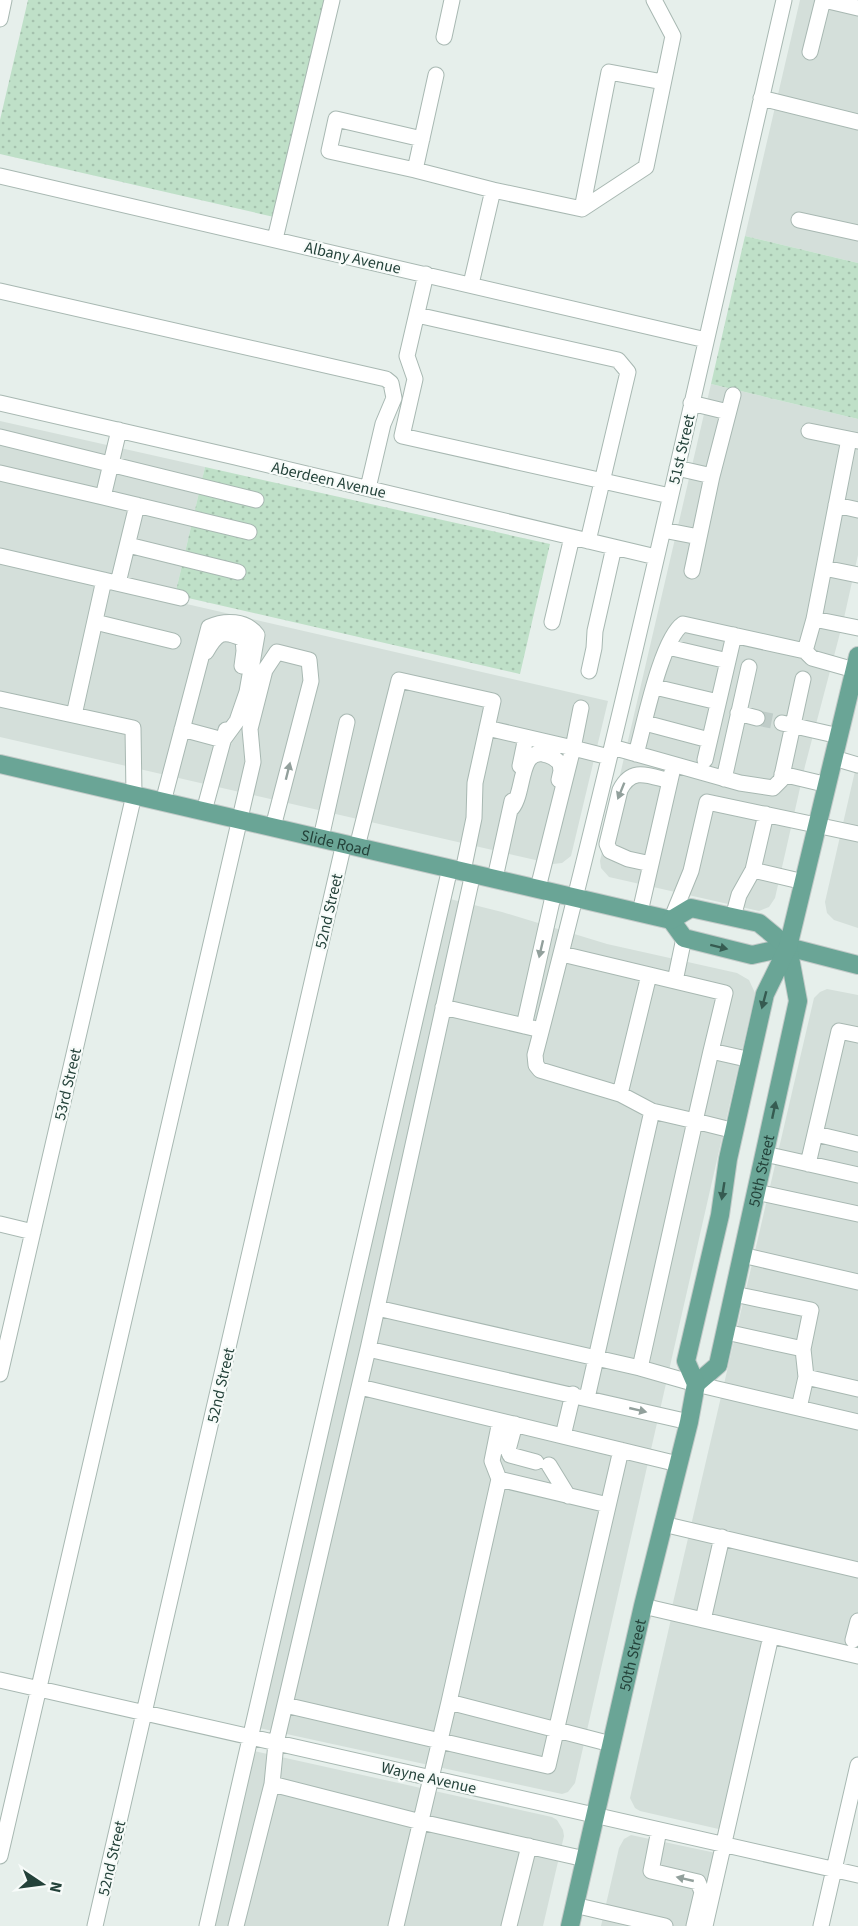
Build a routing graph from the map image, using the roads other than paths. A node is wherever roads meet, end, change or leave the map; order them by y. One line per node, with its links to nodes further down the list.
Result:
1 (4, 0): 8 (street)
2 (332, 0): 22 (street)
3 (452, 0): 9 (street)
4 (654, 0): 12 (street)
5 (784, 0): 13 (street, 51st Street)
6 (823, 0): 7 (street); 10 (street)
7 (858, 8)
8 (0, 19)
9 (444, 37)
10 (810, 52)
11 (436, 75): 15 (street)
12 (663, 82): 19 (street); 19 (street)
13 (761, 98): 14 (street); 27 (street, 51st Street)
14 (858, 123)
15 (422, 139): 16 (street); 16 (street)
16 (414, 170): 18 (street)
17 (0, 176): 22 (street, Albany Avenue)
18 (493, 190): 19 (street); 24 (street)
19 (582, 209)
20 (799, 220): 21 (street)
21 (858, 233)
22 (275, 239): 23 (street, Albany Avenue)
23 (426, 274): 24 (street, Albany Avenue); 26 (street)
24 (471, 284): 27 (street, Albany Avenue)
25 (0, 291): 41 (street)
26 (417, 315): 40 (street); 40 (street)
27 (706, 340): 30 (street, 51st Street)
28 (733, 395): 31 (street)
29 (0, 403): 32 (street, Aberdeen Avenue)
30 (692, 403): 31 (street); 37 (street, 51st Street)
31 (728, 412): 39 (street)
32 (119, 430): 36 (street); 41 (street, Aberdeen Avenue)
33 (809, 431): 35 (street)
34 (0, 437): 36 (street)
35 (854, 440): 46 (street)
36 (111, 465): 42 (street); 44 (street)
37 (677, 468): 39 (street); 43 (street, 51st Street)
38 (0, 473): 42 (street)
39 (712, 476): 51 (street)
40 (602, 481): 43 (street); 52 (street)
41 (368, 488): 50 (street, Aberdeen Avenue)
42 (103, 496): 45 (street)
43 (670, 496): 48 (street, 51st Street)
44 (256, 500)
45 (138, 505): 49 (street); 53 (street)
46 (836, 505): 47 (street); 57 (street)
47 (858, 510)
48 (663, 530): 51 (street); 56 (street, 51st Street)
49 (249, 532)
50 (572, 537): 52 (street, Aberdeen Avenue); 65 (street)
51 (699, 537): 58 (street)
52 (588, 541): 54 (street, Aberdeen Avenue)
53 (128, 545): 59 (street); 61 (street)
54 (614, 547): 56 (street, Aberdeen Avenue); 74 (street)
55 (0, 556): 61 (street)
56 (657, 557): 94 (street, 51st Street)
57 (824, 568): 60 (street); 63 (street)
58 (692, 571)
59 (238, 572)
60 (858, 575)
61 (111, 582): 62 (street); 64 (street)
62 (181, 598)
63 (814, 619): 66 (street); 70 (street)
64 (94, 622): 68 (street); 82 (street)
65 (552, 622)
66 (858, 628)
67 (734, 635): 69 (street); 70 (street); 71 (street)
68 (173, 641)
69 (668, 647): 71 (street); 76 (street)
70 (805, 651): 72 (street)
71 (728, 661): 78 (street)
72 (857, 665): 80 (main road, 50th Street)
73 (749, 667): 81 (street)
74 (589, 671)
75 (803, 679): 86 (street)
76 (655, 687): 78 (street); 85 (street)
77 (0, 699): 82 (street)
78 (718, 702): 92 (street)
79 (581, 708): 93 (street)
80 (852, 710): 89 (main road, 50th Street)
81 (738, 713): 83 (street); 102 (street)
82 (74, 715): 105 (street, 53rd Street)
83 (757, 717)
84 (347, 722): 115 (street)
85 (645, 723): 92 (street); 95 (street)
86 (787, 725): 89 (street); 101 (street)
87 (487, 728): 90 (street); 116 (street, 52nd Street); 119 (street)
88 (182, 729): 91 (street); 91 (street); 106 (street)
89 (839, 736): 96 (main road, 50th Street)
90 (526, 737): 93 (street); 107 (street)
91 (224, 740): 108 (street)
92 (709, 740): 97 (street)
93 (573, 748): 94 (street); 111 (street)
94 (610, 752): 95 (street); 123 (street, 51st Street)
95 (636, 754): 99 (street)
96 (834, 758): 100 (street); 104 (main road, 50th Street)
97 (705, 760)
98 (0, 764): 105 (main road, Slide Road)
99 (674, 765): 102 (street); 103 (street)
100 (858, 765)
101 (782, 774): 102 (street); 104 (street)
102 (724, 779)
103 (670, 780): 117 (street); 117 (street, one-way to 117)
104 (828, 785): 112 (main road, 50th Street)
105 (134, 795): 106 (main road, Slide Road); 151 (street, 53rd Street)
106 (163, 802): 108 (main road, Slide Road)
107 (510, 810): 111 (street); 120 (street)
108 (204, 812): 110 (main road, Slide Road)
109 (766, 814): 112 (street); 118 (street); 126 (street)
110 (239, 820): 113 (main road, Slide Road); 113 (street, one-way to 110); 187 (street)
111 (554, 821): 122 (street)
112 (818, 825): 114 (street); 121 (main road, 50th Street)
113 (273, 827): 115 (main road, Slide Road)
114 (858, 834)
115 (321, 838): 116 (main road, Slide Road)
116 (351, 845): 119 (main road, Slide Road); 190 (street, 52nd Street)
117 (651, 864): 124 (street)
118 (753, 870): 121 (street); 125 (street)
119 (462, 871): 120 (main road, Slide Road); 133 (street); 192 (street)
120 (495, 878): 122 (main road, Slide Road)
121 (804, 882): 128 (main road, 50th Street)
122 (546, 890): 123 (main road, Slide Road); 134 (street, one-way to 134)
123 (576, 897): 124 (main road, Slide Road); 129 (street, 51st Street)
124 (640, 912): 126 (main road, Slide Road)
125 (734, 917): 126 (main road); 128 (main road)
126 (671, 920): 127 (main road)
127 (684, 938): 128 (main road, one-way to 128); 132 (street)
128 (788, 947): 130 (main road); 138 (main road, 50th Street, one-way to 138); 145 (main road, 50th Street, one-way to 128)
129 (562, 954): 131 (street); 135 (street, 51st Street)
130 (858, 965)
131 (649, 975): 132 (street); 139 (street)
132 (675, 981): 137 (street)
133 (443, 1007): 134 (street); 155 (street)
134 (524, 1026): 135 (street)
135 (541, 1030): 139 (street, 51st Street)
136 (858, 1035): 143 (street)
137 (711, 1051): 138 (street); 141 (street)
138 (751, 1060): 142 (main road, 50th Street)
139 (620, 1094): 140 (street)
140 (652, 1111): 141 (street); 159 (street)
141 (695, 1121): 142 (street); 160 (street)
142 (735, 1131): 163 (main road, 50th Street, one-way to 163)
143 (816, 1134): 144 (street); 146 (street)
144 (858, 1144)
145 (765, 1154): 146 (street); 148 (main road, 50th Street)
146 (808, 1164): 147 (street)
147 (858, 1175)
148 (756, 1192): 149 (street); 152 (main road, 50th Street)
149 (858, 1214)
150 (0, 1224): 151 (street)
151 (33, 1232): 161 (street, 53rd Street)
152 (742, 1255): 153 (street); 154 (main road, 50th Street)
153 (858, 1282)
154 (734, 1293): 156 (main road, 50th Street); 158 (street)
155 (377, 1308): 157 (street); 159 (street)
156 (726, 1332): 158 (street); 163 (main road, 50th Street)
157 (368, 1349): 164 (street); 166 (street)
158 (803, 1349): 162 (street)
159 (596, 1358): 160 (street); 166 (street)
160 (639, 1368): 163 (street)
161 (0, 1374)
162 (806, 1377): 165 (street); 167 (street)
163 (696, 1384): 167 (street); 168 (main road, 50th Street)
164 (360, 1387): 170 (street); 189 (street)
165 (858, 1389)
166 (580, 1396): 168 (street, one-way to 168); 171 (street)
167 (800, 1408): 169 (street)
168 (689, 1422): 173 (main road, 50th Street)
169 (858, 1422)
170 (507, 1423): 171 (street); 174 (street); 175 (street)
171 (563, 1436): 172 (street)
172 (621, 1450): 173 (street); 176 (street)
173 (678, 1464): 177 (main road, 50th Street)
174 (499, 1479): 175 (street); 188 (street)
175 (568, 1496): 176 (street)
176 (608, 1505): 191 (street)
177 (663, 1524): 178 (street); 180 (main road, 50th Street)
178 (722, 1537): 179 (street); 181 (street)
179 (858, 1570)
180 (643, 1606): 181 (street); 195 (main road, 50th Street)
181 (703, 1620): 183 (street)
182 (858, 1622): 184 (street)
183 (771, 1636): 185 (street); 202 (street)
184 (854, 1640)
185 (858, 1656)
186 (0, 1680): 187 (street, Wayne Avenue)
187 (38, 1689): 190 (street, Wayne Avenue); 204 (street)
188 (449, 1702): 191 (street); 193 (street)
189 (285, 1705): 193 (street); 194 (street)
190 (144, 1714): 192 (street, Wayne Avenue); 209 (street, 52nd Street)
191 (557, 1729): 193 (street); 195 (street)
192 (250, 1738): 194 (street, Wayne Avenue); 210 (street)
193 (440, 1741): 197 (street)
194 (276, 1743): 197 (street, Wayne Avenue); 198 (street)
195 (611, 1744): 199 (main road, 50th Street)
196 (858, 1765): 206 (street)
197 (431, 1778): 199 (street, Wayne Avenue); 200 (street)
198 (272, 1784): 200 (street); 211 (street)
199 (595, 1815): 201 (street, Wayne Avenue); 205 (main road, 50th Street)
200 (421, 1822): 203 (street); 212 (street)
201 (659, 1830): 202 (street, Wayne Avenue); 216 (street, one-way to 201)
202 (724, 1844): 206 (street, Wayne Avenue); 217 (street)
203 (529, 1846): 205 (street); 213 (street)
204 (0, 1856)
205 (585, 1859): 208 (main road, 50th Street)
206 (834, 1870): 207 (street, Wayne Avenue); 218 (street)
207 (858, 1875)
208 (574, 1905): 214 (main road, 50th Street); 215 (street)
209 (95, 1926)
210 (207, 1926)
211 (236, 1926)
212 (396, 1926)
213 (509, 1926)
214 (570, 1926)
215 (665, 1926)
216 (694, 1926)
217 (705, 1926)
218 (820, 1926)

